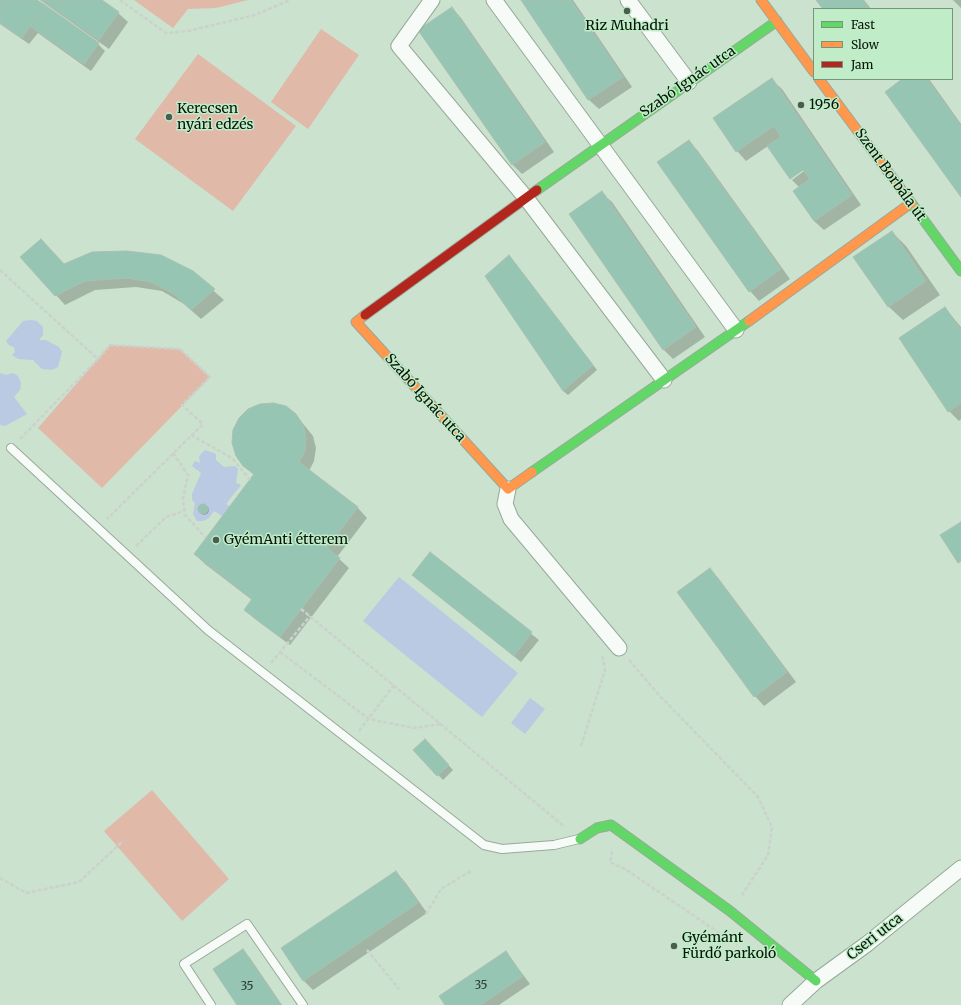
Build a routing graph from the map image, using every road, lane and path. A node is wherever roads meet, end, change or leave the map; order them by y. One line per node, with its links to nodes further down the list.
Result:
1 (120, 0): 2 (path)
2 (290, 0)
3 (432, 0): 12 (street)
4 (494, 0): 11 (street)
5 (628, 0): 10 (street)
6 (762, 0): 7 (street)
7 (776, 21): 8 (street); 10 (street, Szabó Ignác utca)
8 (813, 71)
9 (820, 80): 13 (street, Szent Borbála út)
10 (689, 82): 11 (street, Szabó Ignác utca)
11 (600, 144): 12 (street, Szabó Ignác utca); 16 (street)
12 (526, 198): 18 (street); 23 (street, Szabó Ignác utca)
13 (911, 204): 15 (street, Szent Borbála út); 16 (street)
14 (0, 270): 17 (path)
15 (961, 271)
16 (736, 330): 18 (street)
17 (98, 358): 19 (path); 20 (path)
18 (664, 380): 23 (street)
19 (192, 435): 21 (path); 22 (path)
20 (11, 448): 25 (lane)
21 (173, 453): 24 (path); 25 (path)
22 (250, 480)
23 (508, 489): 31 (street)
24 (184, 511): 26 (path); 27 (path)
25 (98, 528): 27 (lane)
26 (206, 538)
27 (127, 555): 33 (lane)
28 (301, 609): 29 (path)
29 (310, 616): 32 (path); 34 (path)
30 (600, 647): 38 (path)
31 (619, 648): 45 (path)
32 (280, 652): 33 (path); 35 (path)
33 (263, 673): 37 (lane)
34 (394, 685): 35 (path); 36 (path)
35 (369, 719): 36 (path); 37 (path)
36 (442, 724): 39 (path)
37 (351, 741): 39 (lane)
38 (581, 746)
39 (580, 839): 45 (street)
40 (123, 841): 44 (path)
41 (606, 848): 47 (path)
42 (961, 868): 49 (street, Cseri utca)
43 (471, 871): 46 (path)
44 (0, 878)
45 (730, 911): 49 (street)
46 (426, 914)
47 (741, 948)
48 (368, 950): 50 (path)
49 (816, 982): 53 (street, Cseri utca)
50 (399, 989)
51 (211, 1005): 52 (lane)
52 (303, 1005)
53 (790, 1005)

